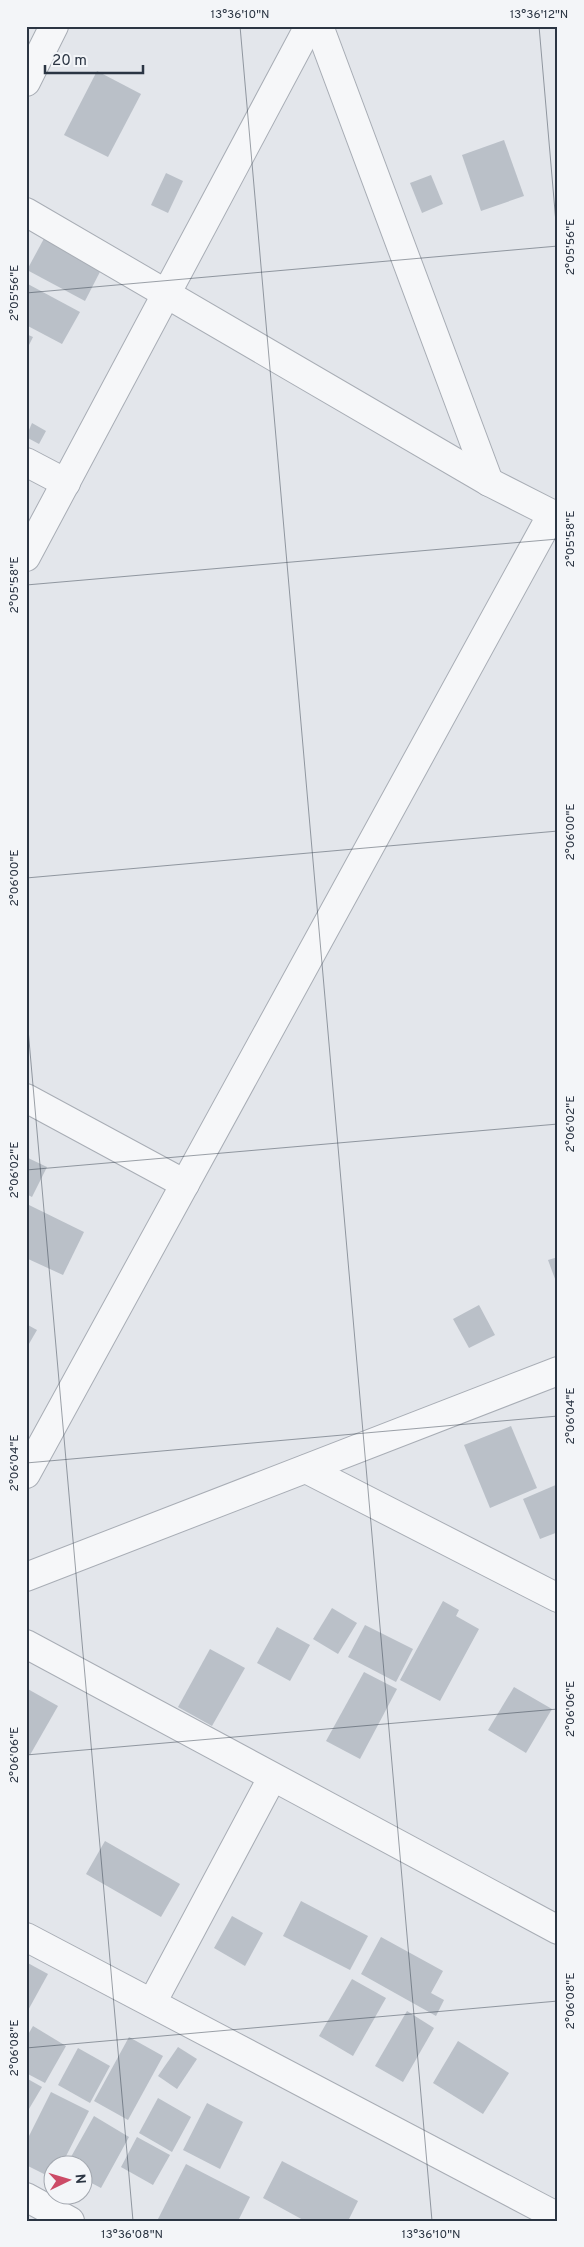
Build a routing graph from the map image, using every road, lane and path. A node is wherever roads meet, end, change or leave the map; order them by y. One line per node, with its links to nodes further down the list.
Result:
1 (54, 26): 4 (street)
2 (309, 26): 6 (street)
3 (319, 26): 8 (street)
4 (26, 82)
5 (26, 212): 6 (street)
6 (167, 293): 8 (street); 9 (street)
7 (26, 462): 9 (street)
8 (489, 482): 12 (street)
9 (66, 483): 10 (street)
10 (26, 557)
11 (26, 1098): 12 (street)
12 (185, 1184): 15 (street)
13 (558, 1371): 14 (street)
14 (306, 1469): 16 (street); 17 (street)
15 (26, 1474)
16 (26, 1577)
17 (558, 1598)
18 (26, 1644): 19 (street)
19 (272, 1778): 20 (street); 22 (street)
20 (558, 1930)
21 (26, 1938): 22 (street)
22 (152, 2003): 24 (street)
23 (26, 2197): 25 (street)
24 (558, 2217)
25 (70, 2221)

